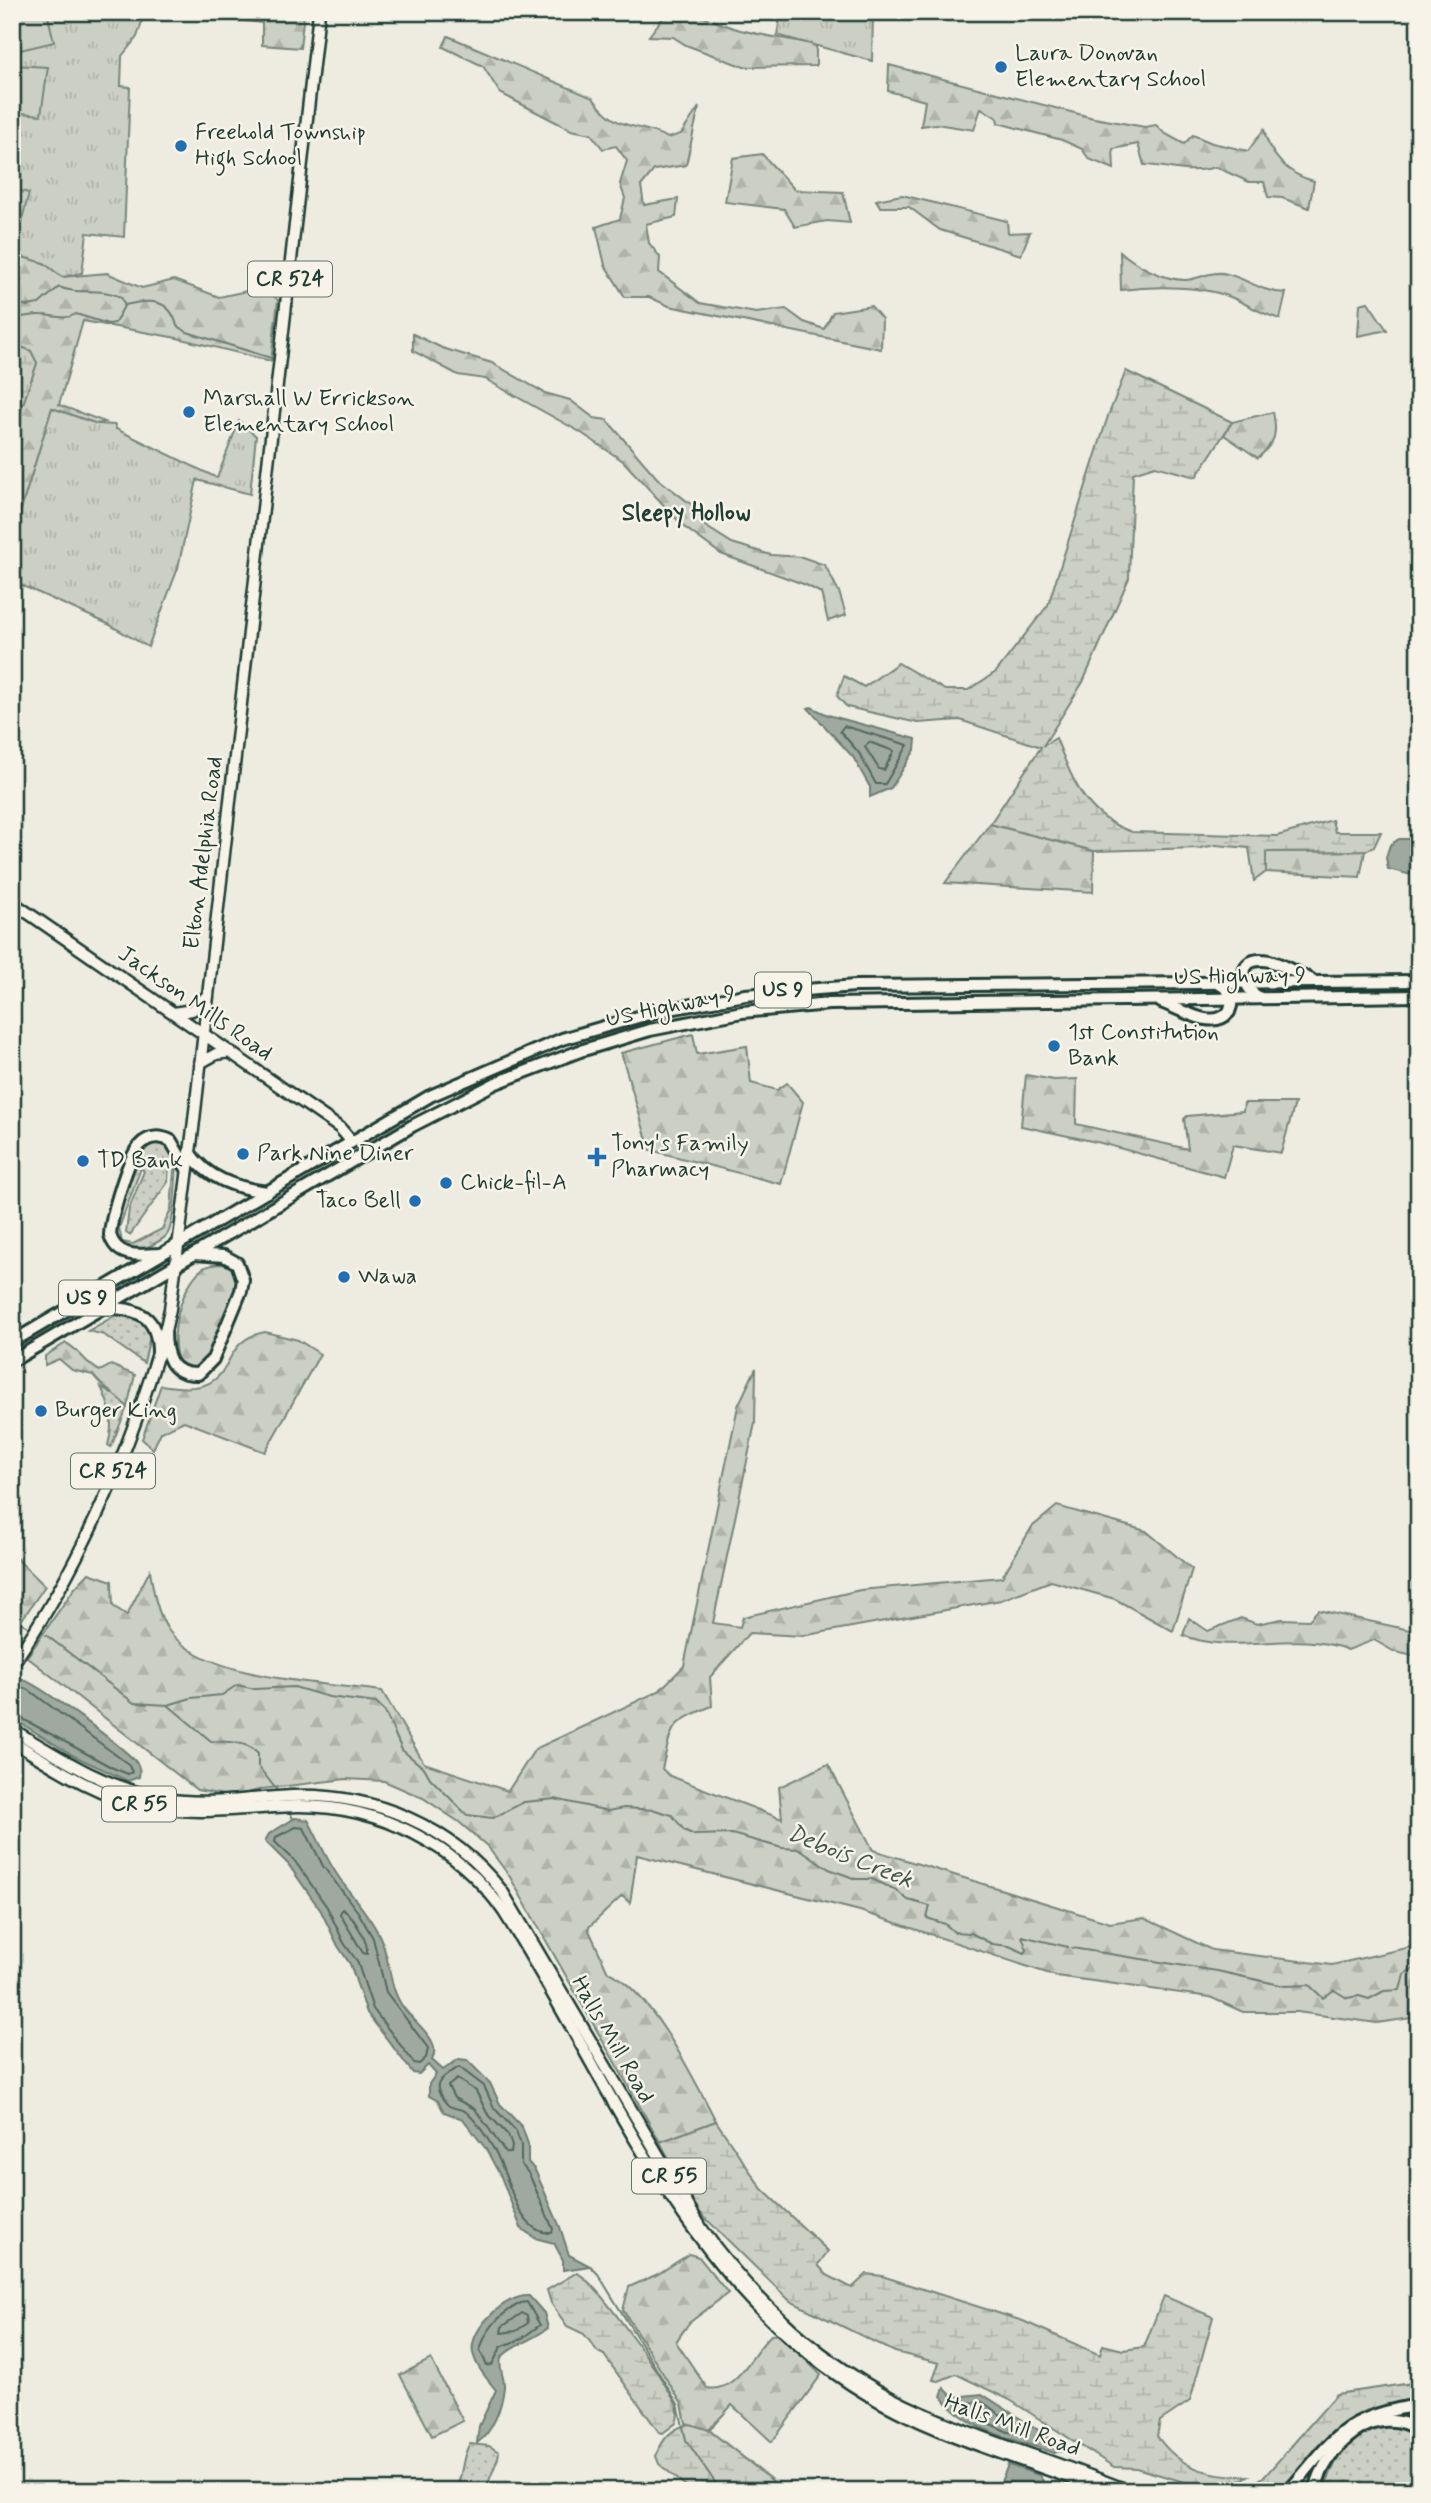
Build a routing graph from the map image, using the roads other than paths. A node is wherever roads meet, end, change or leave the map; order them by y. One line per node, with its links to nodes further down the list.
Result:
1 (319, 12): 7 (main road, Elton Adelphia Road / CR 524)
2 (12, 902): 12 (main road, Jackson Mills Road)
3 (1419, 981): 4 (highway, US Highway 9 / US 9)
4 (1317, 982): 6 (highway, US Highway 9 / US 9); 6 (highway)
5 (1217, 983): 6 (highway, US Highway 9 / US 9); 9 (highway); 16 (highway, US Highway 9 / US 9)
6 (1244, 983): 10 (highway)
7 (207, 996): 12 (main road); 13 (main road, Elton Adelphia Road / CR 524)
8 (1419, 996): 10 (highway, US Highway 9 / US 9)
9 (1232, 998): 10 (highway, US Highway 9 / US 9); 11 (highway, US Highway 9 / US 9); 11 (highway)
10 (1260, 998)
11 (1152, 999): 22 (highway, US Highway 9 / US 9)
12 (174, 1013): 13 (main road, Jackson Mills Road)
13 (203, 1033): 14 (main road, Jackson Mills Road); 15 (main road, Elton Adelphia Road / CR 524)
14 (231, 1052): 15 (main road); 16 (main road, Jackson Mills Road)
15 (200, 1063): 17 (main road, Elton Adelphia Road / CR 524)
16 (352, 1142): 19 (highway, US Highway 9 / US 9)
17 (189, 1152): 18 (main road, Elton Adelphia Road / CR 524); 19 (highway)
18 (187, 1169): 20 (main road, Elton Adelphia Road / CR 524); 21 (highway)
19 (267, 1192): 20 (highway, US Highway 9 / US 9)
20 (178, 1243): 21 (highway, US Highway 9 / US 9); 23 (main road, Elton Adelphia Road / CR 524)
21 (163, 1254): 26 (highway, US Highway 9 / US 9)
22 (194, 1254): 23 (highway, US Highway 9 / US 9); 25 (highway)
23 (176, 1266): 24 (highway, US Highway 9 / US 9); 25 (main road, Elton Adelphia Road / CR 524)
24 (103, 1307): 27 (highway); 28 (highway, US Highway 9 / US 9)
25 (165, 1332): 27 (main road, Elton Adelphia Road / CR 524)
26 (12, 1342)
27 (158, 1356): 29 (main road, Elton Adelphia Road / CR 524)
28 (12, 1361)
29 (12, 1665)
30 (12, 1729): 32 (main road, Halls Mill Road / CR 55)
31 (12, 1741): 32 (main road, Halls Mill Road / CR 55)
32 (278, 1802): 35 (main road, Halls Mill Road / CR 55); 36 (main road, Halls Mill Road / CR 55)
33 (1419, 2405): 39 (highway)
34 (1419, 2431): 40 (highway)
35 (948, 2432): 36 (main road); 37 (main road, Halls Mill Road / CR 55)
36 (983, 2436): 38 (main road, Halls Mill Road / CR 55)
37 (1105, 2491)
38 (1129, 2491)
39 (1289, 2491)
40 (1315, 2491)

